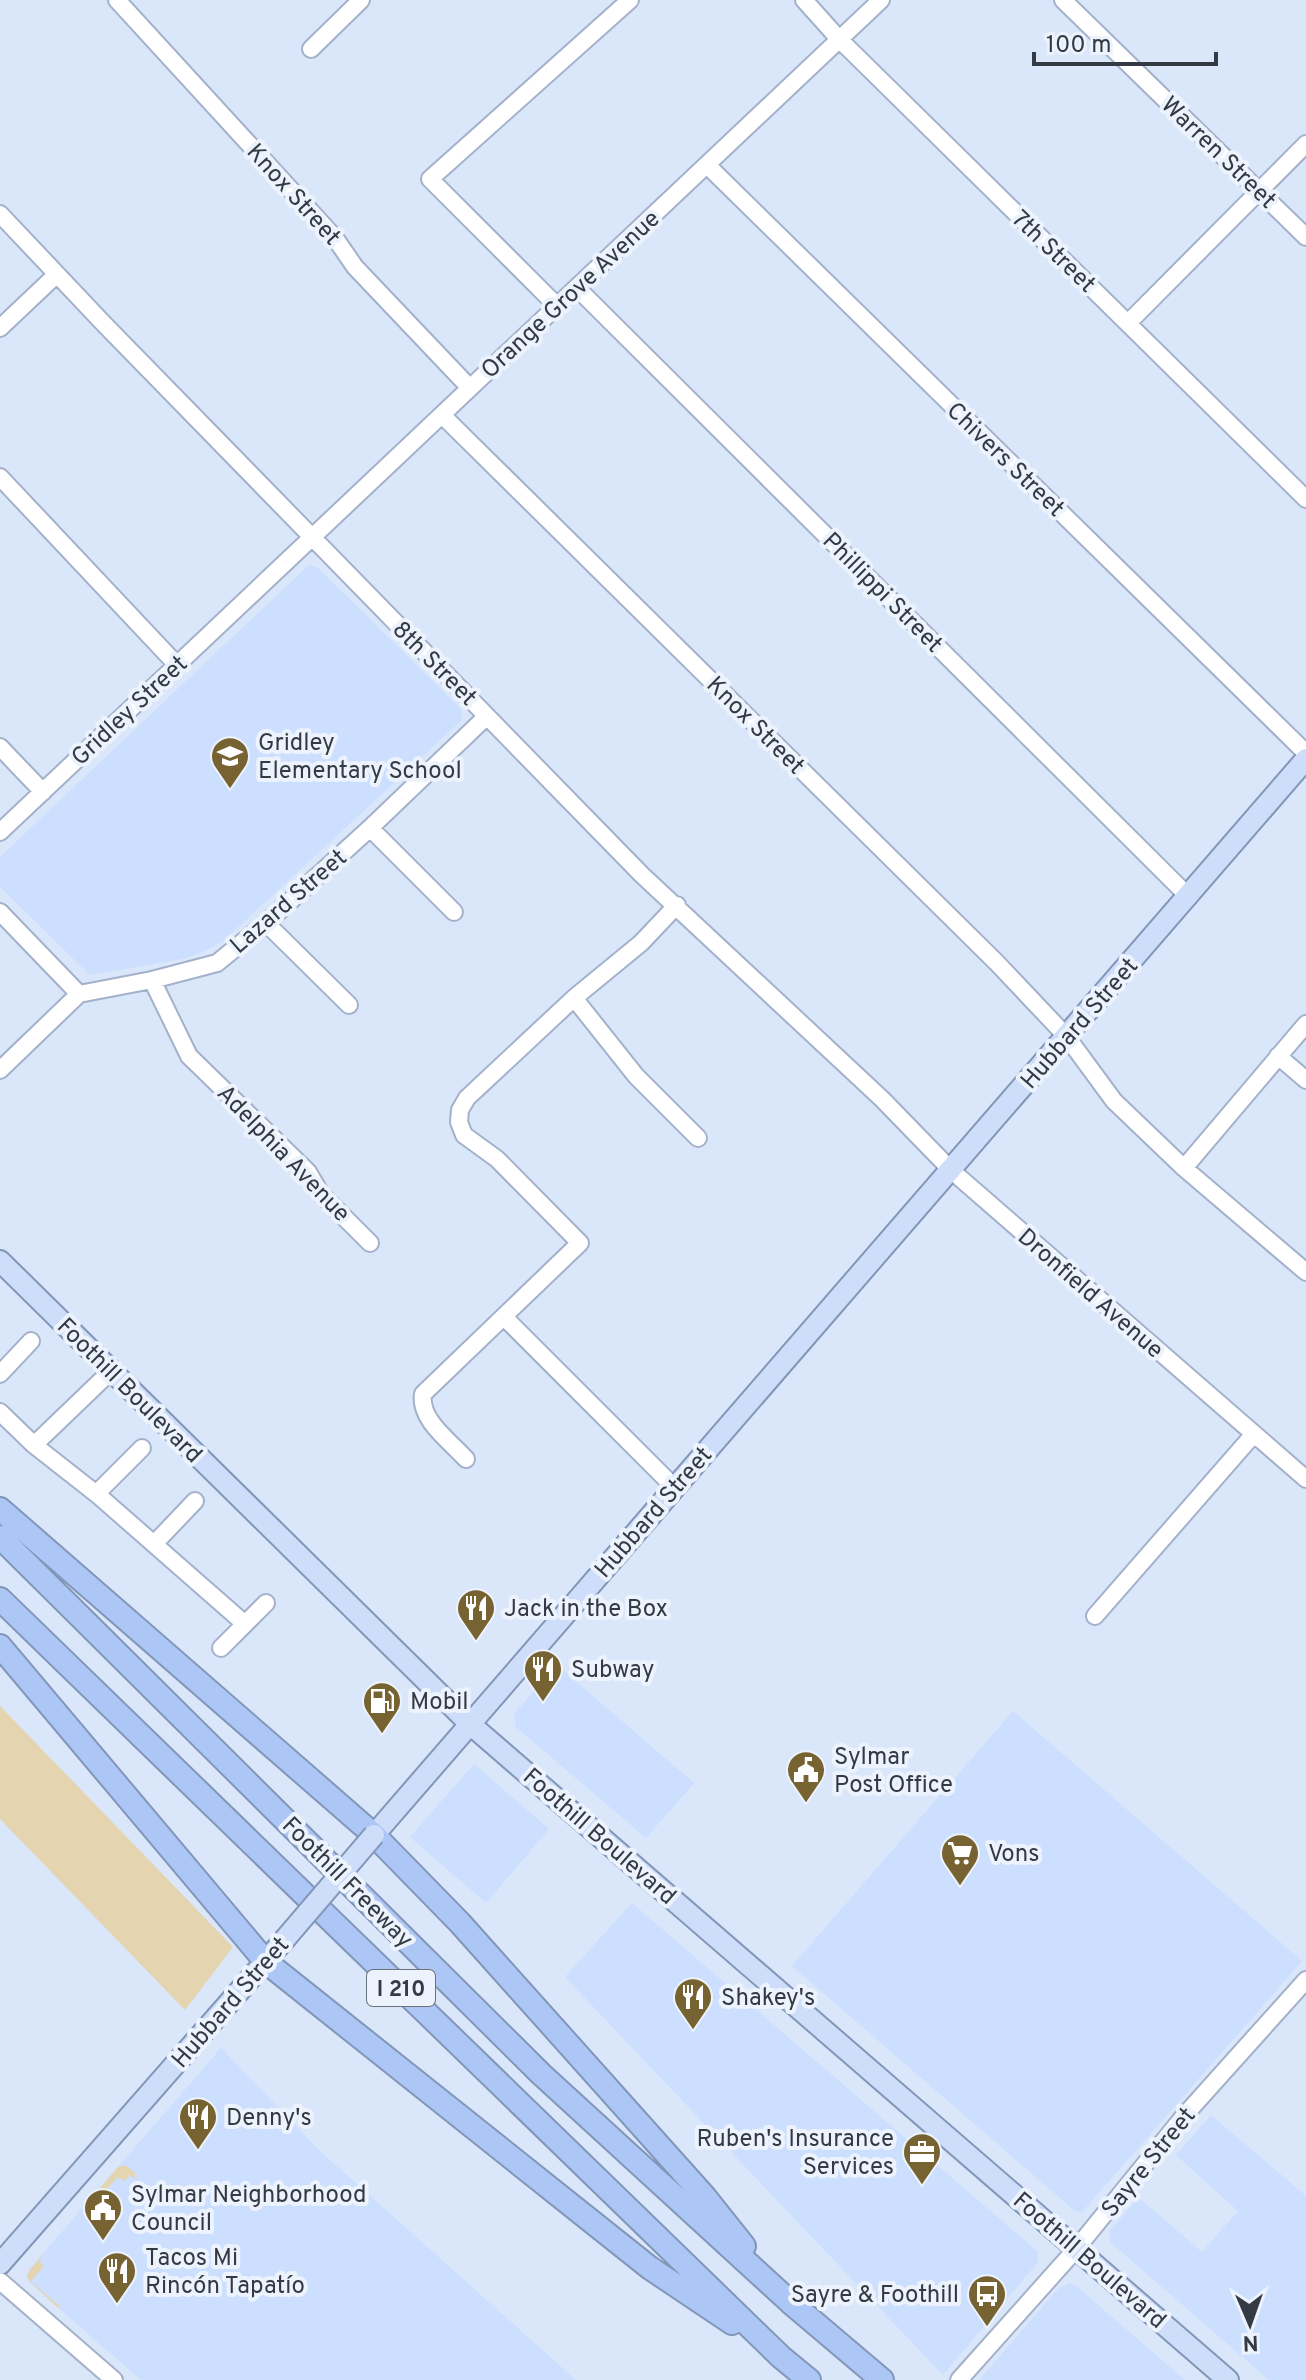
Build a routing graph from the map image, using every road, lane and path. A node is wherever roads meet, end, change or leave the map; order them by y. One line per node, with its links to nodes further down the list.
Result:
1 (117, 0): 19 (street, Knox Street)
2 (361, 0): 8 (street)
3 (630, 0): 16 (street)
4 (804, 0): 7 (street, 7th Street)
5 (881, 0): 7 (street, Orange Grove Avenue)
6 (1063, 0): 11 (street, Warren Street)
7 (839, 39): 10 (street, Orange Grove Avenue); 17 (street, 7th Street)
8 (311, 49)
9 (1306, 144): 11 (street)
10 (707, 165): 15 (street, Orange Grove Avenue); 28 (street, Chivers Street)
11 (1258, 191): 13 (street, Warren Street); 17 (street)
12 (0, 214): 14 (street, 8th Street)
13 (1306, 237)
14 (56, 275): 18 (street); 23 (street, 8th Street)
15 (577, 288): 16 (street, Orange Grove Avenue); 33 (street, Phillippi Street)
16 (557, 306): 19 (street, Orange Grove Avenue)
17 (1128, 323): 22 (street, 7th Street)
18 (0, 328)
19 (470, 388): 20 (street, Orange Grove Avenue)
20 (442, 415): 23 (street, Orange Grove Avenue); 43 (street, Knox Street)
21 (0, 477): 25 (street)
22 (1306, 499)
23 (312, 538): 24 (street, Orange Grove Avenue); 26 (street, 8th Street)
24 (259, 588): 25 (street, Gridley Street)
25 (177, 665): 30 (street, Gridley Street)
26 (487, 716): 31 (street, Lazard Street); 34 (street, 8th Street)
27 (0, 747): 30 (street)
28 (1306, 753)
29 (1306, 759): 33 (main road, Hubbard Street)
30 (43, 792): 32 (street, Gridley Street)
31 (370, 828): 36 (street); 37 (street, Lazard Street)
32 (0, 832)
33 (1189, 897): 43 (main road, Hubbard Street)
34 (677, 905): 40 (street); 47 (street, 8th Street)
35 (0, 912): 39 (street)
36 (454, 912)
37 (266, 923): 38 (street, Lazard Street); 41 (street)
38 (152, 980): 39 (street, Lazard Street); 51 (street, Adelphia Avenue)
39 (79, 994): 45 (street)
40 (574, 998): 48 (street); 54 (street)
41 (349, 1005)
42 (1306, 1024): 44 (street)
43 (1067, 1037): 49 (street, Knox Street); 50 (main road, Hubbard Street)
44 (1278, 1056): 46 (street); 49 (street)
45 (0, 1070)
46 (1306, 1080)
47 (882, 1099): 50 (street, Dronfield Avenue)
48 (698, 1138)
49 (1184, 1168): 53 (street, Knox Street)
50 (952, 1171): 59 (street, Dronfield Avenue); 64 (main road, Hubbard Street)
51 (370, 1243)
52 (0, 1261): 56 (main road, Foothill Boulevard)
53 (1306, 1272)
54 (504, 1317): 62 (street); 64 (street)
55 (31, 1341): 57 (street)
56 (110, 1372): 60 (street); 76 (main road, Foothill Boulevard)
57 (0, 1374)
58 (0, 1412): 60 (street)
59 (1253, 1435): 63 (street, Dronfield Avenue); 72 (street)
60 (34, 1445): 65 (street)
61 (142, 1448): 65 (street)
62 (466, 1459)
63 (1306, 1479)
64 (674, 1487): 76 (main road, Hubbard Street)
65 (97, 1493): 69 (street)
66 (195, 1501): 69 (street)
67 (0, 1509): 77 (highway)
68 (0, 1537): 83 (highway, Foothill Freeway / I 210)
69 (154, 1544): 73 (street)
70 (0, 1599): 84 (highway, Foothill Freeway / I 210)
71 (266, 1603): 73 (street)
72 (1095, 1616)
73 (245, 1624): 75 (street)
74 (0, 1646): 78 (highway)
75 (221, 1648)
76 (470, 1724): 77 (main road, Hubbard Street); 80 (main road, Foothill Boulevard)
77 (374, 1835): 78 (main road, Hubbard Street, bridge); 83 (highway)
78 (266, 1962): 81 (main road, Hubbard Street); 84 (highway)
79 (1306, 1980): 80 (street, Sayre Street)
80 (1076, 2249): 88 (street, Sayre Street); 89 (main road, Foothill Boulevard)
81 (0, 2264)
82 (0, 2281): 85 (street)
83 (790, 2302): 87 (highway, Foothill Freeway / I 210)
84 (781, 2357): 86 (highway, Foothill Freeway / I 210)
85 (114, 2380)
86 (809, 2380)
87 (882, 2380)
88 (959, 2380)
89 (1228, 2380)

